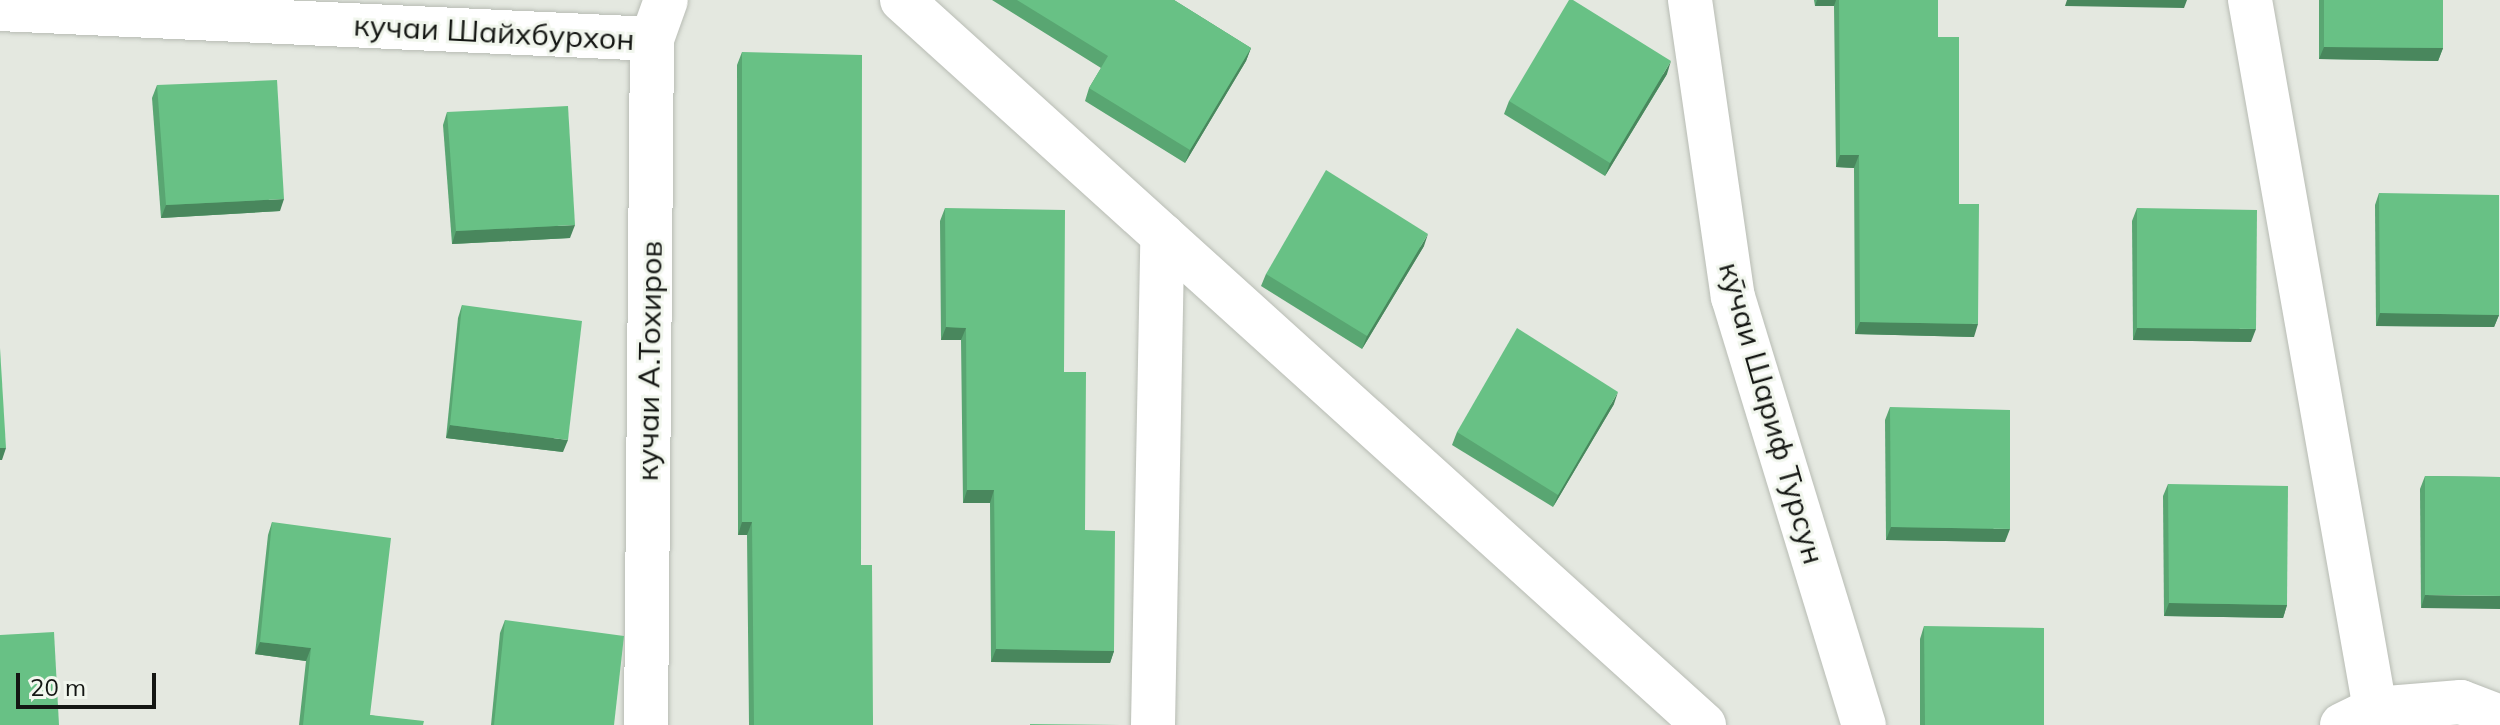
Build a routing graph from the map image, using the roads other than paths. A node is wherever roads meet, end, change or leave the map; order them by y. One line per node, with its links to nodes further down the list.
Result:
1 (902, 0): 6 (street)
2 (1690, 0): 12 (street, кӯчаи Шариф Турсун)
3 (2250, 0): 7 (street)
4 (0, 9): 5 (street, кучаи Шайхбурхон)
5 (659, 20): 9 (street, кучаи А.Тохиров)
6 (1162, 235): 10 (street); 11 (street)
7 (2358, 717): 8 (street)
8 (2500, 717)
9 (646, 725)
10 (1153, 725)
11 (1704, 725)
12 (1864, 725)

